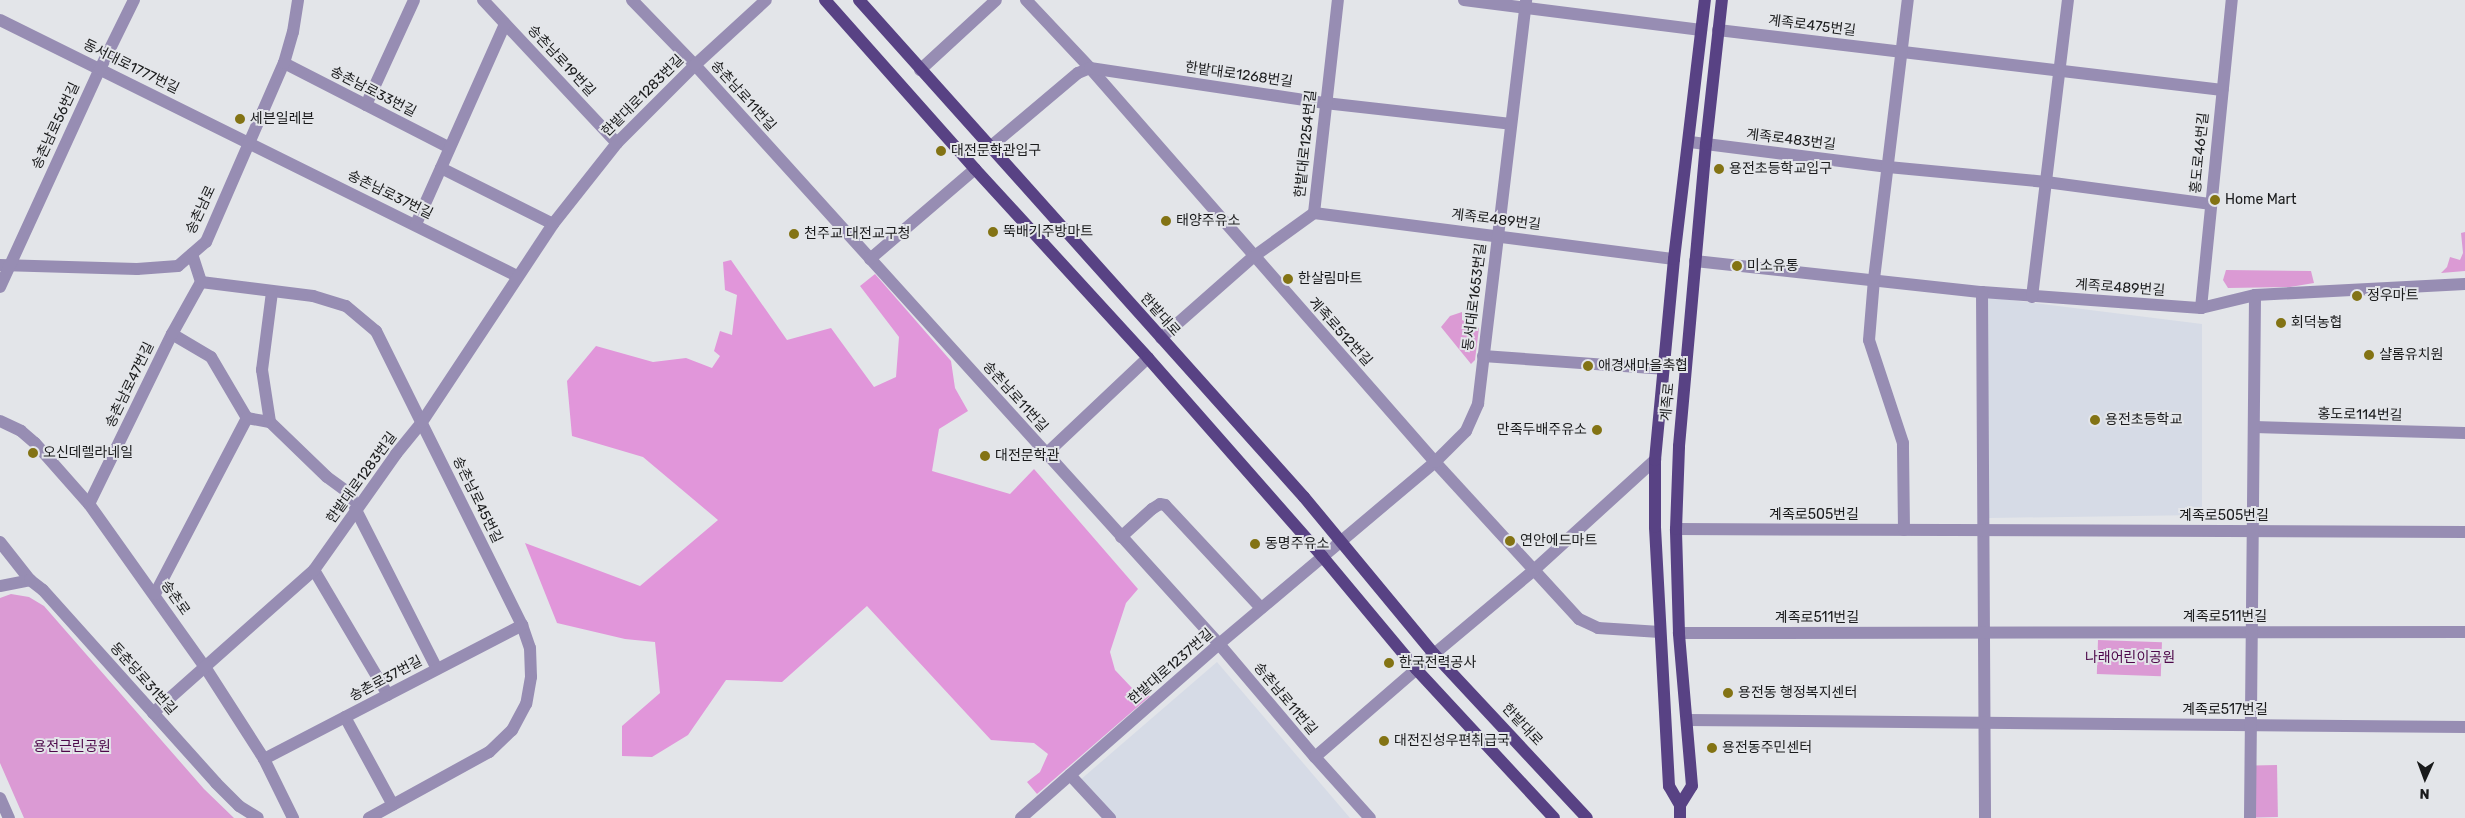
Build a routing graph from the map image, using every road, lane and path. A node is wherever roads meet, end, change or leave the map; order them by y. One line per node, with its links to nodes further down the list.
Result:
1 (134, 0): 27 (street, 송촌남로56번길)
2 (298, 0): 24 (street, 송촌남로)
3 (414, 0): 32 (street)
4 (483, 0): 20 (street, 송촌남로19번길)
5 (632, 0): 25 (street, 송촌남로11번길)
6 (766, 0): 25 (street, 한밭대로1283번길)
7 (825, 0): 42 (main road)
8 (859, 0): 28 (main road, 한밭대로)
9 (996, 0): 28 (street)
10 (1026, 0): 26 (street, 계족로512번길)
11 (1338, 0): 31 (street, 한밭대로1254번길)
12 (1464, 0): 18 (street)
13 (1705, 0): 21 (main road, 계족로)
14 (1722, 0): 22 (main road, 계족로)
15 (1908, 0): 23 (street)
16 (2068, 0): 29 (street)
17 (2232, 0): 30 (street, 홍도로46번길)
18 (1525, 4): 21 (street); 33 (street, 동서대로1653번길)
19 (0, 20): 27 (street, 동서대로1777번길)
20 (505, 24): 36 (street, 송촌남로19번길); 38 (street)
21 (1701, 30): 35 (main road, 계족로)
22 (1718, 30): 23 (street, 계족로475번길); 37 (main road, 계족로)
23 (1902, 52): 29 (street, 계족로475번길); 40 (street)
24 (284, 63): 32 (street, 송촌남로33번길); 34 (street, 송촌남로)
25 (695, 65): 36 (street, 한밭대로1283번길); 51 (street, 송촌남로11번길)
26 (1090, 68): 31 (street, 한밭대로1268번길); 39 (street); 50 (street, 계족로512번길)
27 (100, 69): 34 (street, 동서대로1777번길); 54 (street, 송촌남로56번길)
28 (920, 70): 39 (main road, 한밭대로)
29 (2060, 72): 30 (street, 계족로475번길); 43 (street)
30 (2222, 90): 44 (street, 홍도로46번길)
31 (1325, 103): 33 (street, 한밭대로1268번길); 45 (street, 한밭대로1254번길)
32 (366, 105): 38 (street, 송촌남로33번길)
33 (1511, 124): 48 (street, 동서대로1653번길)
34 (248, 141): 46 (street, 송촌남로37번길); 49 (street, 송촌남로)
35 (1690, 142): 37 (street, 계족로483번길); 52 (main road, 계족로)
36 (616, 143): 47 (street, 한밭대로1283번길)
37 (1706, 144): 40 (street, 계족로483번길); 53 (main road, 계족로)
38 (448, 147): 41 (street)
39 (990, 147): 66 (main road, 한밭대로)
40 (1888, 167): 43 (street, 계족로483번길); 56 (street)
41 (440, 168): 46 (street); 47 (street)
42 (975, 169): 51 (street); 68 (main road)
43 (2046, 182): 44 (street, 계족로483번길); 63 (street)
44 (2210, 204): 64 (street, 홍도로46번길)
45 (1314, 213): 48 (street, 계족로489번길); 50 (street, 한밭대로1254번길)
46 (416, 224): 55 (street, 송촌남로37번길)
47 (553, 224): 55 (street, 한밭대로1283번길)
48 (1498, 236): 52 (street, 계족로489번길); 67 (street, 동서대로1653번길)
49 (192, 254): 54 (street, 송촌남로); 57 (street)
50 (1253, 257): 66 (street, 한밭대로1254번길); 78 (street, 계족로512번길)
51 (870, 259): 76 (street, 송촌남로11번길)
52 (1674, 259): 69 (main road, 계족로)
53 (1695, 261): 56 (street, 계족로489번길); 81 (main road, 계족로)
54 (4, 266): 59 (street)
55 (517, 276): 73 (street, 한밭대로1283번길)
56 (1874, 279): 61 (street, 계족로489번길); 82 (street)
57 (202, 282): 60 (street, 송촌남로45번길); 65 (street, 송촌남로47번길)
58 (2465, 284): 62 (street, 계족로489번길)
59 (0, 287)
60 (272, 292): 72 (street); 73 (street, 송촌남로45번길)
61 (1982, 292): 63 (street, 계족로489번길); 83 (street)
62 (2255, 295): 64 (street, 계족로489번길); 74 (street)
63 (2032, 297): 64 (street, 계족로489번길)
64 (2201, 308)
65 (172, 334): 70 (street); 79 (street, 송촌남로47번길)
66 (1161, 338): 87 (main road, 한밭대로)
67 (1483, 356): 69 (street, 계족로); 78 (street, 동서대로1653번길)
68 (1148, 358): 76 (street); 89 (main road)
69 (1663, 369): 77 (main road, 계족로)
70 (247, 418): 72 (street); 94 (street)
71 (0, 421): 79 (street, 송촌로)
72 (270, 422): 80 (street)
73 (422, 422): 80 (street, 한밭대로1283번길); 96 (street, 송촌남로45번길)
74 (2254, 427): 75 (street, 홍도로114번길); 84 (street)
75 (2465, 433)
76 (1046, 454): 86 (street, 송촌남로11번길)
77 (1655, 460): 91 (street); 97 (main road, 계족로)
78 (1435, 462): 87 (street, 동서대로1653번길); 91 (street, 계족로512번길)
79 (89, 504): 94 (street, 송촌로)
80 (356, 510): 90 (street, 한밭대로1283번길); 105 (street)
81 (1676, 529): 82 (street, 계족로505번길); 100 (main road, 계족로)
82 (1904, 530): 83 (street, 계족로505번길)
83 (1982, 530): 84 (street, 계족로505번길); 101 (street)
84 (2254, 531): 85 (street, 계족로505번길); 98 (street)
85 (2465, 532)
86 (1121, 537): 95 (street); 102 (street, 송촌남로11번길)
87 (1342, 540): 89 (street, 한밭대로1237번길); 103 (main road, 한밭대로)
88 (0, 542): 92 (street, 동춘당로31번길)
89 (1322, 556): 95 (street, 한밭대로1237번길); 106 (main road)
90 (314, 570): 104 (street, 한밭대로1283번길); 107 (street)
91 (1534, 570): 97 (street, 계족로512번길); 103 (street)
92 (30, 580): 93 (street); 108 (street, 동춘당로31번길)
93 (0, 586)
94 (155, 594): 104 (street, 송촌로)
95 (1261, 608): 102 (street, 한밭대로1237번길)
96 (522, 625): 105 (street, 송촌로37번길); 118 (street, 송촌남로45번길)
97 (1660, 632): 119 (main road, 계족로)
98 (2250, 632): 99 (street, 계족로511번길); 101 (street, 계족로511번길); 112 (street)
99 (2465, 632)
100 (1679, 633): 101 (street, 계족로511번길); 110 (main road, 계족로)
101 (1984, 633): 111 (street)
102 (1218, 644): 114 (street, 송촌남로11번길); 116 (street, 한밭대로1237번길)
103 (1434, 654): 106 (street); 128 (main road, 한밭대로)
104 (205, 667): 108 (street, 한밭대로1283번길); 115 (street, 송촌로)
105 (437, 669): 107 (street, 송촌로37번길)
106 (1416, 669): 114 (street); 120 (main road)
107 (388, 695): 109 (street, 송촌로37번길)
108 (153, 713): 122 (street, 동춘당로31번길)
109 (345, 717): 115 (street, 송촌로37번길); 118 (street)
110 (1687, 720): 111 (street, 계족로517번길); 119 (main road, 계족로)
111 (1984, 724): 112 (street, 계족로517번길); 129 (street)
112 (2251, 726): 113 (street, 계족로517번길); 130 (street)
113 (2465, 727)
114 (1315, 758): 127 (street, 송촌남로11번길)
115 (264, 759): 123 (street, 송촌로)
116 (1070, 775): 125 (street, 한밭대로1237번길); 126 (street)
117 (0, 798): 121 (street)
118 (393, 805): 124 (street, 송촌남로45번길)
119 (1680, 814)
120 (1548, 816)
121 (9, 818)
122 (258, 818)
123 (293, 818)
124 (369, 818)
125 (1022, 818)
126 (1110, 818)
127 (1370, 818)
128 (1587, 818)
129 (1985, 818)
130 (2250, 818)

